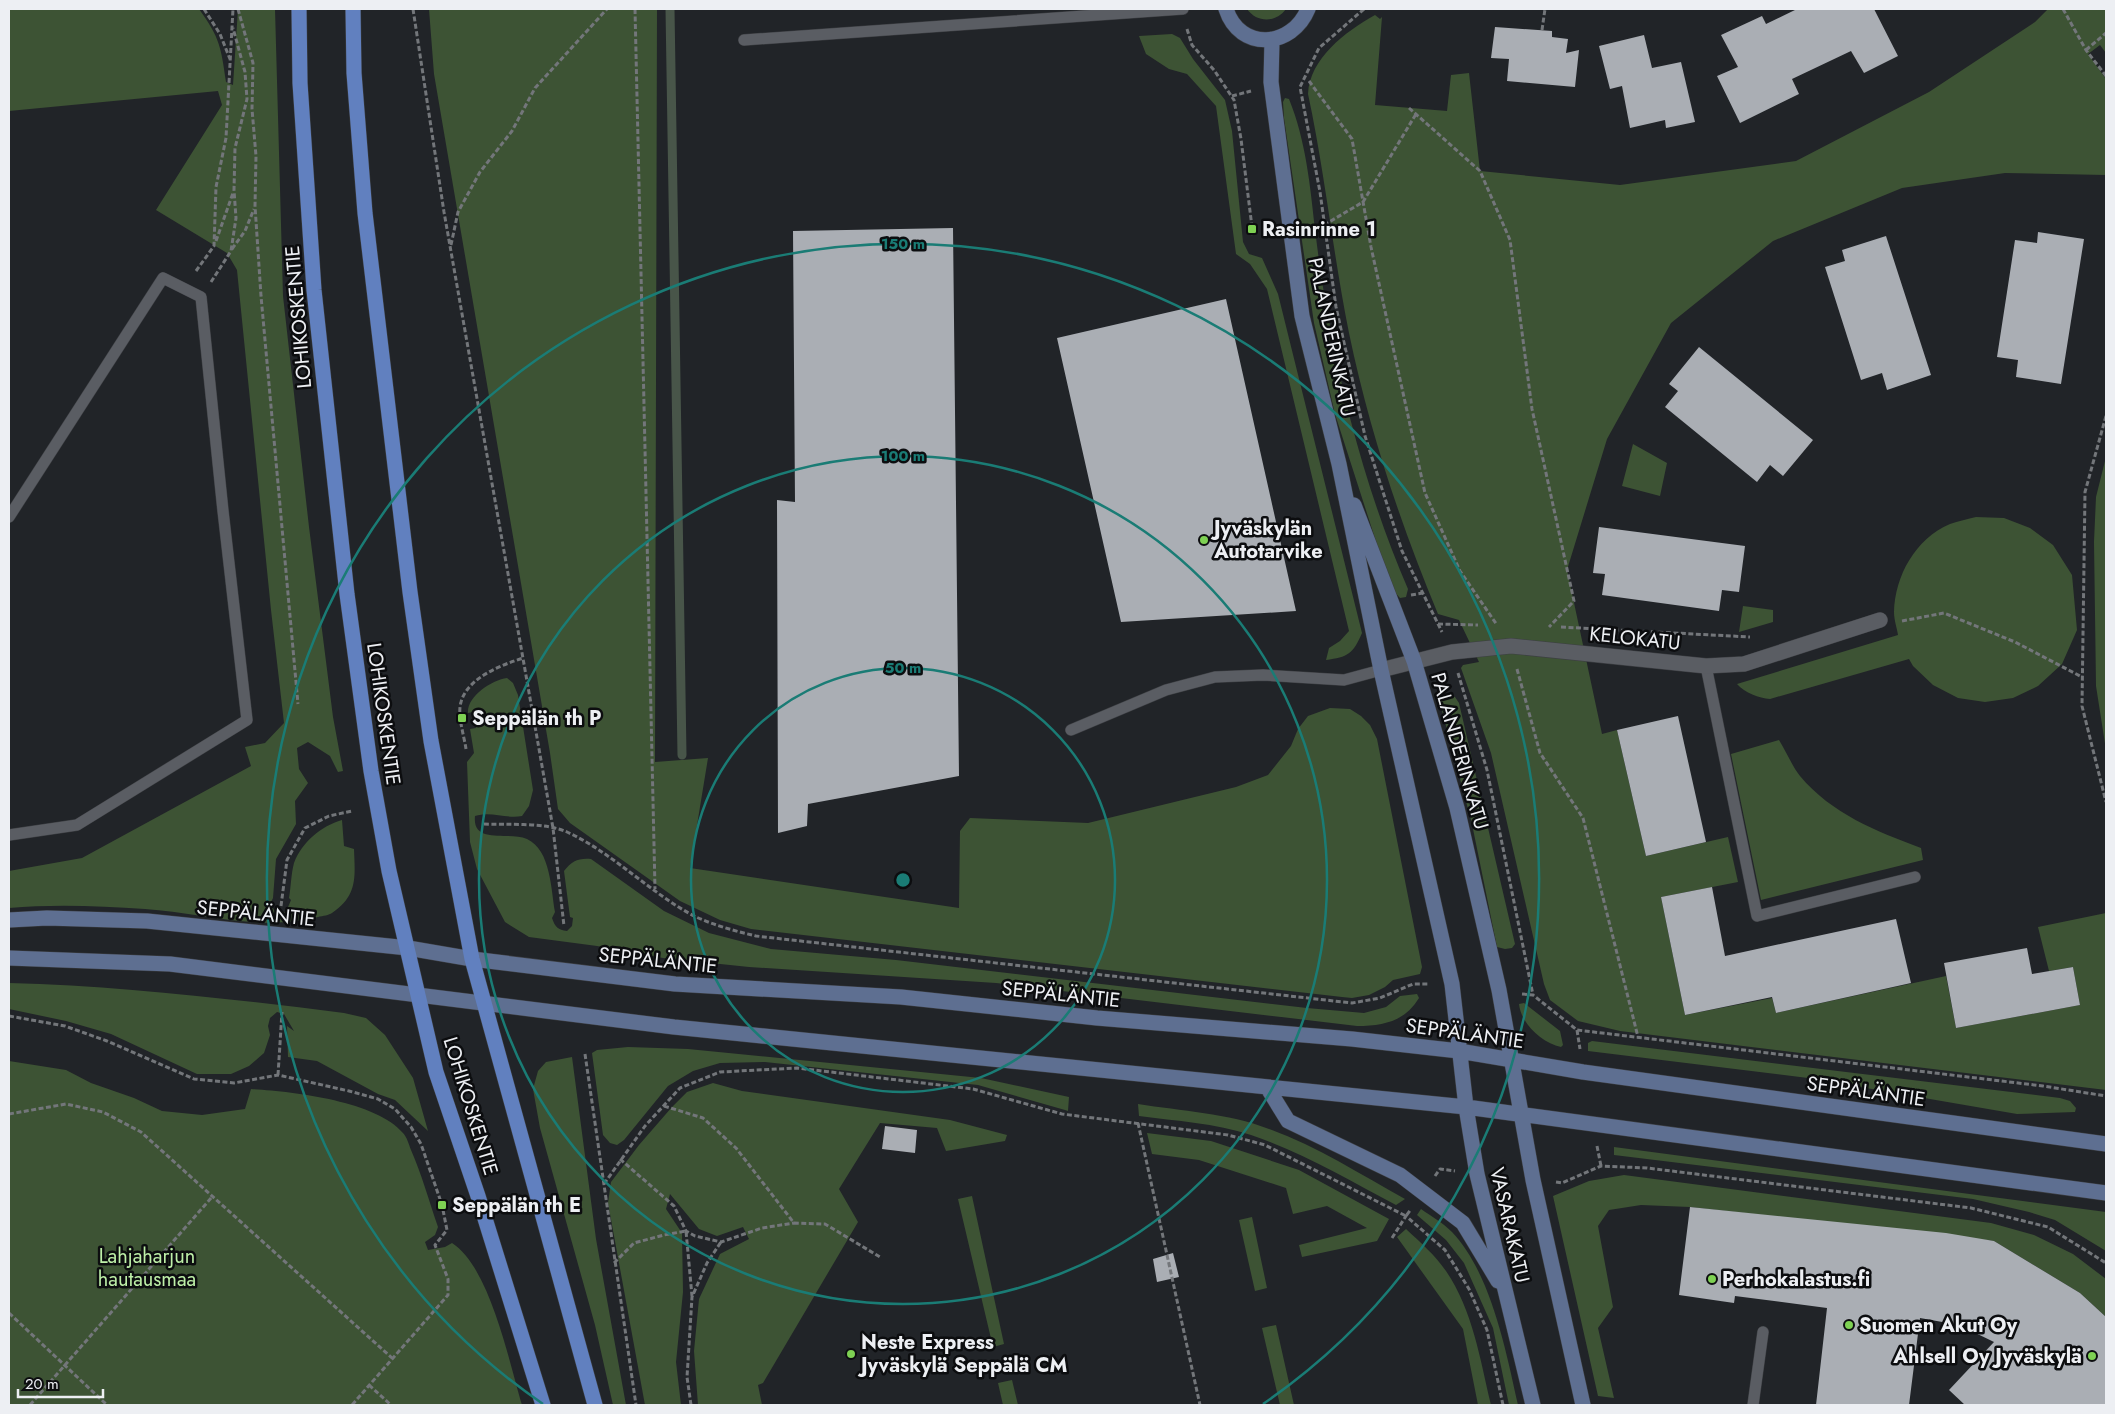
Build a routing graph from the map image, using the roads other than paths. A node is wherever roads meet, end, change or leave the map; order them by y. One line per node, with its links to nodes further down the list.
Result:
1 (298, 9): 18 (main road, LOHIKOSKENTIE)
2 (352, 9): 20 (main road, LOHIKOSKENTIE)
3 (1182, 9): 6 (lane)
4 (1226, 9): 7 (main road)
5 (1308, 9): 7 (main road)
6 (744, 40)
7 (1272, 40): 8 (main road, PALANDERINKATU)
8 (1339, 464): 11 (main road, PALANDERINKATU); 13 (main road, PALANDERINKATU)
9 (9, 517): 15 (lane)
10 (1880, 620): 12 (street, KELOKATU)
11 (1414, 661): 12 (street, KELOKATU); 13 (street, KELOKATU); 24 (main road, PALANDERINKATU)
12 (1706, 666): 16 (lane)
13 (1381, 670): 14 (lane); 23 (main road, PALANDERINKATU)
14 (1071, 730)
15 (9, 835)
16 (1915, 877)
17 (9, 920): 18 (main road, SEPPÄLÄNTIE)
18 (408, 948): 20 (main road, SEPPÄLÄNTIE); 21 (main road, LOHIKOSKENTIE)
19 (9, 958): 21 (main road)
20 (472, 959): 22 (main road, LOHIKOSKENTIE); 23 (main road, SEPPÄLÄNTIE)
21 (417, 994): 22 (main road); 32 (main road, LOHIKOSKENTIE)
22 (484, 1002): 25 (main road); 33 (main road, LOHIKOSKENTIE)
23 (1459, 1051): 24 (main road, SEPPÄLÄNTIE); 26 (main road, VASARAKATU)
24 (1510, 1060): 27 (main road, VASARAKATU); 28 (main road, SEPPÄLÄNTIE)
25 (1267, 1087): 26 (main road); 30 (main road)
26 (1466, 1107): 27 (main road); 30 (main road, VASARAKATU)
27 (1520, 1114): 29 (main road); 35 (main road, VASARAKATU)
28 (2106, 1144)
29 (2106, 1193)
30 (1505, 1293): 34 (main road, VASARAKATU)
31 (1763, 1332): 36 (lane)
32 (543, 1405)
33 (595, 1405)
34 (1533, 1405)
35 (1583, 1405)
36 (1753, 1405)

